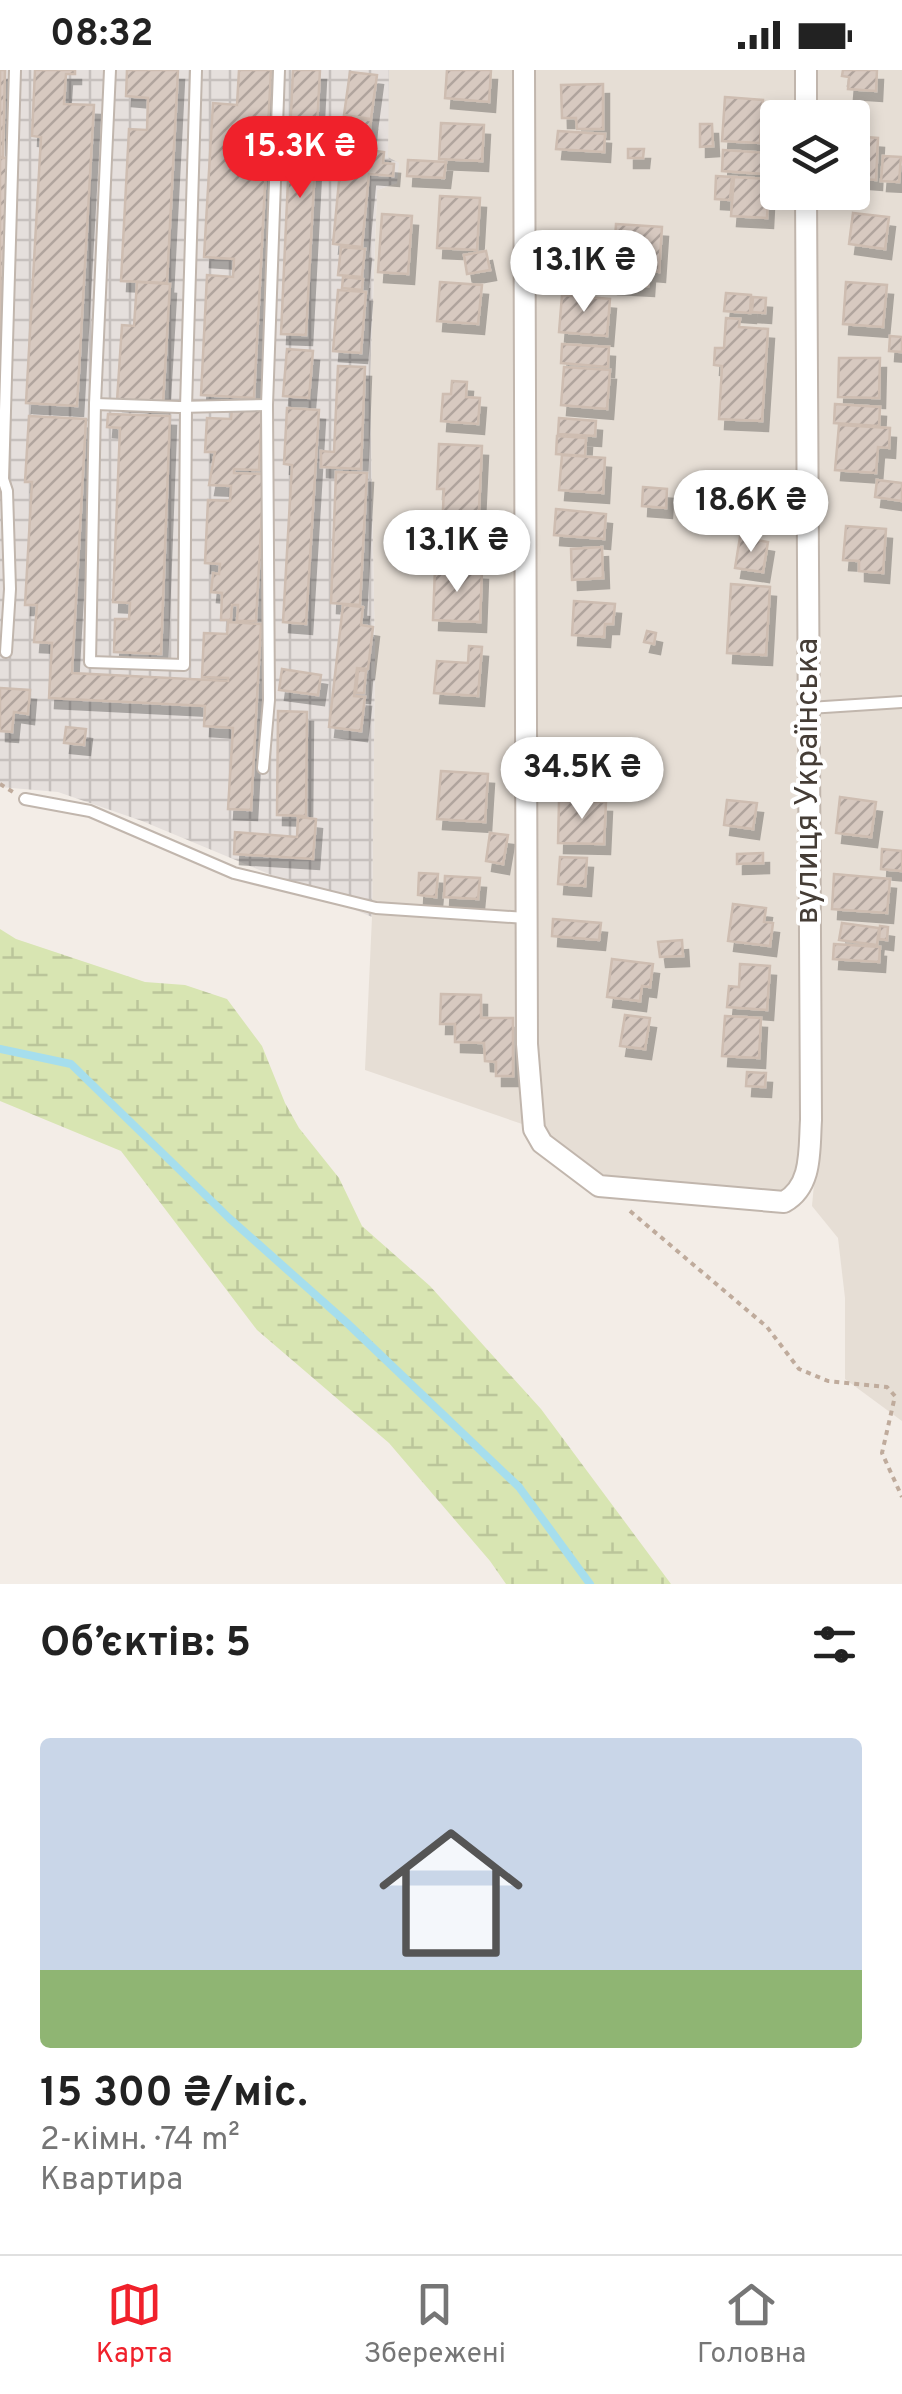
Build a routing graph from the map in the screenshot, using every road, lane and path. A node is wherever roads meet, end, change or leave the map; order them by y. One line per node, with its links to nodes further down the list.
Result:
1 (15, 70): 12 (lane)
2 (110, 70): 9 (lane)
3 (196, 70): 11 (lane)
4 (280, 70): 10 (lane)
5 (524, 70): 18 (street)
6 (806, 70): 7 (street)
7 (806, 100)
8 (806, 210): 15 (street, вулиця Українська)
9 (95, 404): 11 (lane); 11 (lane)
10 (267, 405): 11 (lane); 16 (lane)
11 (186, 407)
12 (1, 479): 13 (lane)
13 (6, 652)
14 (902, 702): 15 (lane)
15 (809, 708): 19 (street, вулиця Українська)
16 (263, 768)
17 (25, 799): 18 (lane)
18 (527, 918): 19 (street)
19 (599, 1186): 20 (path)
20 (899, 1397): 21 (path)
21 (902, 1497)

